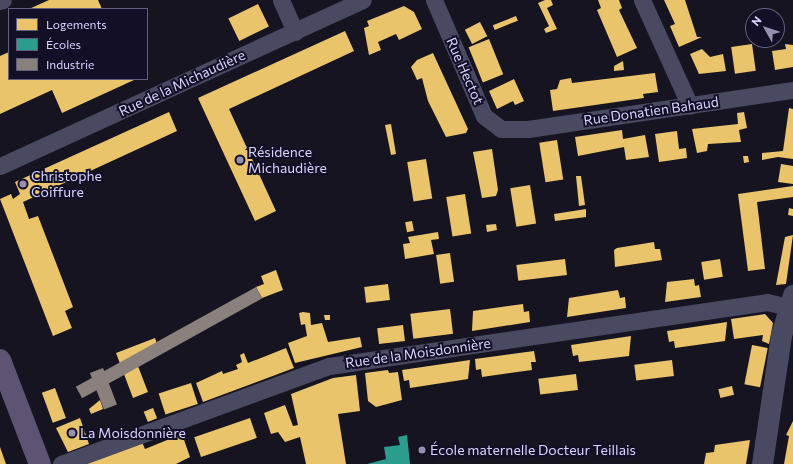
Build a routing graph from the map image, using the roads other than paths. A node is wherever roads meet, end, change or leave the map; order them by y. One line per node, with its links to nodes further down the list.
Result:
1 (3, 0): 6 (street)
2 (280, 0): 7 (street)
3 (363, 0): 7 (street, Rue de la Michaudière)
4 (434, 0): 10 (street, Rue Hectot)
5 (642, 0): 9 (street)
6 (0, 1)
7 (295, 32): 11 (street, Rue de la Michaudière)
8 (793, 90): 9 (street, Rue Donatien Bahaud)
9 (690, 106): 10 (street, Rue Donatien Bahaud)
10 (508, 130)
11 (0, 166)
12 (791, 301): 15 (street, Rue de la Moisdonnière); 16 (street)
13 (0, 360): 14 (main road)
14 (40, 464)
15 (61, 464)
16 (762, 464)

